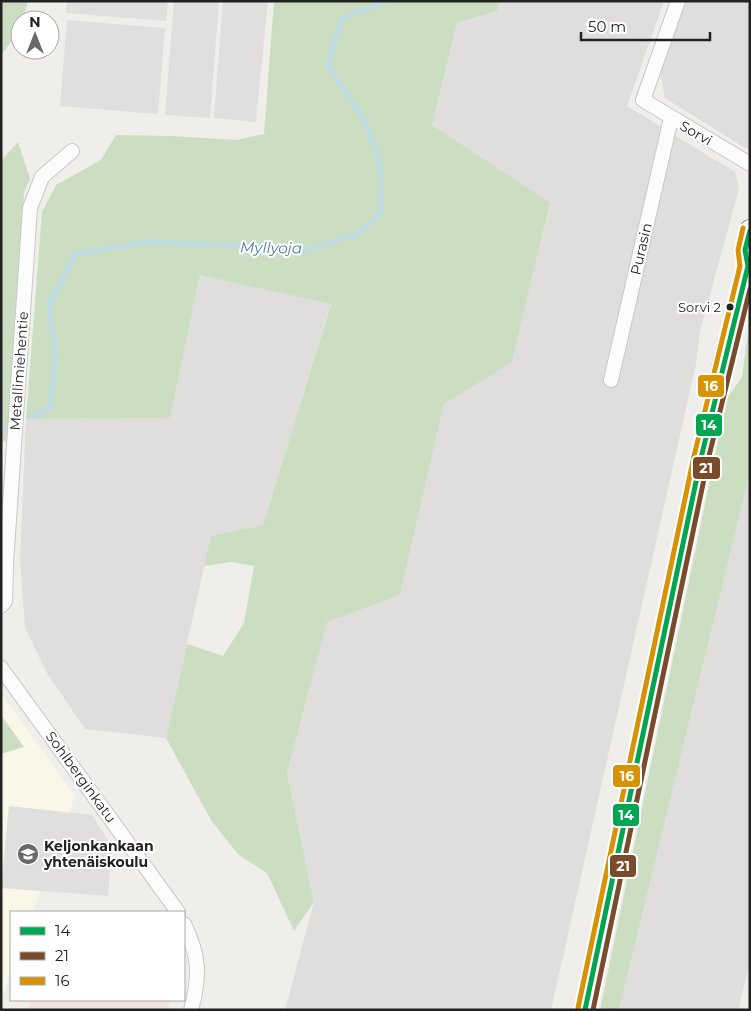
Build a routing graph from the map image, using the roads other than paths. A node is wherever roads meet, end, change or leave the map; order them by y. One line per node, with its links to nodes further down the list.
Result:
1 (678, 1): 2 (street, Sorvi)
2 (672, 118): 4 (street, Sorvi); 7 (street, Purasin)
3 (72, 150): 8 (street, Metallimiehentie)
4 (750, 164)
5 (750, 230): 6 (main road)
6 (749, 266): 13 (main road)
7 (611, 380)
8 (1, 606)
9 (1, 668): 10 (street, Sohlberginkatu)
10 (177, 911)
11 (185, 926): 12 (street)
12 (191, 1010)
13 (585, 1010)

